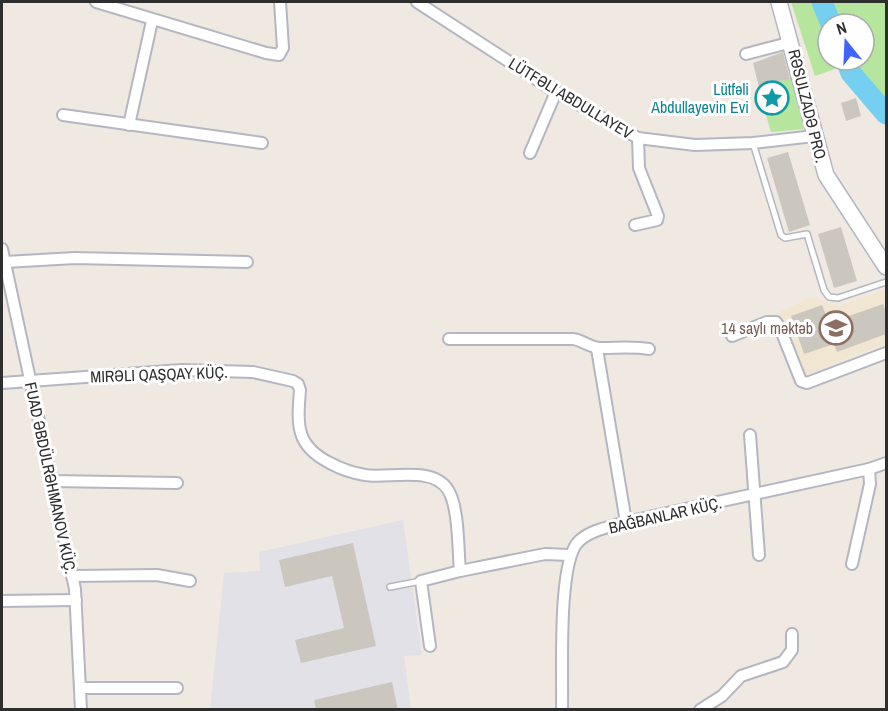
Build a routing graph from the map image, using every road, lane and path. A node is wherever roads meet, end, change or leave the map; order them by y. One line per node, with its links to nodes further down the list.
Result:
1 (96, 2): 5 (street)
2 (280, 2): 5 (street)
3 (417, 2): 8 (street, LÜTFƏLI ABDULLAYEV)
4 (779, 2): 6 (street, RƏSULZADƏ PRO.)
5 (152, 21): 10 (street)
6 (792, 42): 7 (street); 11 (street, RƏSULZADƏ PRO.)
7 (746, 54)
8 (556, 92): 12 (street, LÜTFƏLI ABDULLAYEV); 15 (street)
9 (63, 115): 10 (street)
10 (129, 125): 13 (street)
11 (814, 136): 14 (street, LÜTFƏLI ABDULLAYEV); 20 (street, RƏSULZADƏ PRO.)
12 (638, 138): 14 (street, LÜTFƏLI ABDULLAYEV); 16 (street)
13 (262, 143)
14 (753, 143): 21 (lane)
15 (530, 153)
16 (635, 225)
17 (2, 249): 18 (street, FUAD ƏBDÜLRƏHMANOV KÜÇ.)
18 (5, 262): 19 (street); 27 (street, FUAD ƏBDÜLRƏHMANOV KÜÇ.)
19 (247, 262)
20 (886, 267)
21 (886, 282)
22 (732, 336): 26 (street)
23 (449, 339): 24 (street)
24 (597, 348): 25 (street); 35 (street)
25 (649, 349)
26 (886, 353)
27 (30, 382): 28 (street, MIRƏLI QAŞQAY KÜÇ.); 32 (street, FUAD ƏBDÜLRƏHMANOV KÜÇ.); 39 (street, MIRƏLI QAŞQAY KÜÇ.)
28 (2, 383)
29 (750, 435): 34 (street)
30 (886, 463): 31 (street, BAĞBANLAR KÜÇ.)
31 (869, 469): 34 (street, BAĞBANLAR KÜÇ.); 38 (street)
32 (51, 481): 33 (street); 40 (street, FUAD ƏBDÜLRƏHMANOV KÜÇ.)
33 (177, 483)
34 (756, 494): 35 (street, BAĞBANLAR KÜÇ.); 37 (street)
35 (626, 522): 36 (street, BAĞBANLAR KÜÇ.)
36 (569, 555): 39 (street); 51 (street)
37 (759, 555)
38 (852, 564)
39 (460, 572): 42 (street)
40 (72, 576): 41 (street); 44 (street, FUAD ƏBDÜLRƏHMANOV KÜÇ.)
41 (190, 581)
42 (421, 581): 43 (lane); 47 (street)
43 (390, 587)
44 (76, 600): 45 (street); 48 (street, FUAD ƏBDÜLRƏHMANOV KÜÇ.)
45 (2, 601)
46 (792, 634): 52 (street)
47 (430, 646)
48 (82, 688): 49 (street); 50 (street, FUAD ƏBDÜLRƏHMANOV KÜÇ.)
49 (177, 688)
50 (81, 710)
51 (562, 710)
52 (700, 710)

